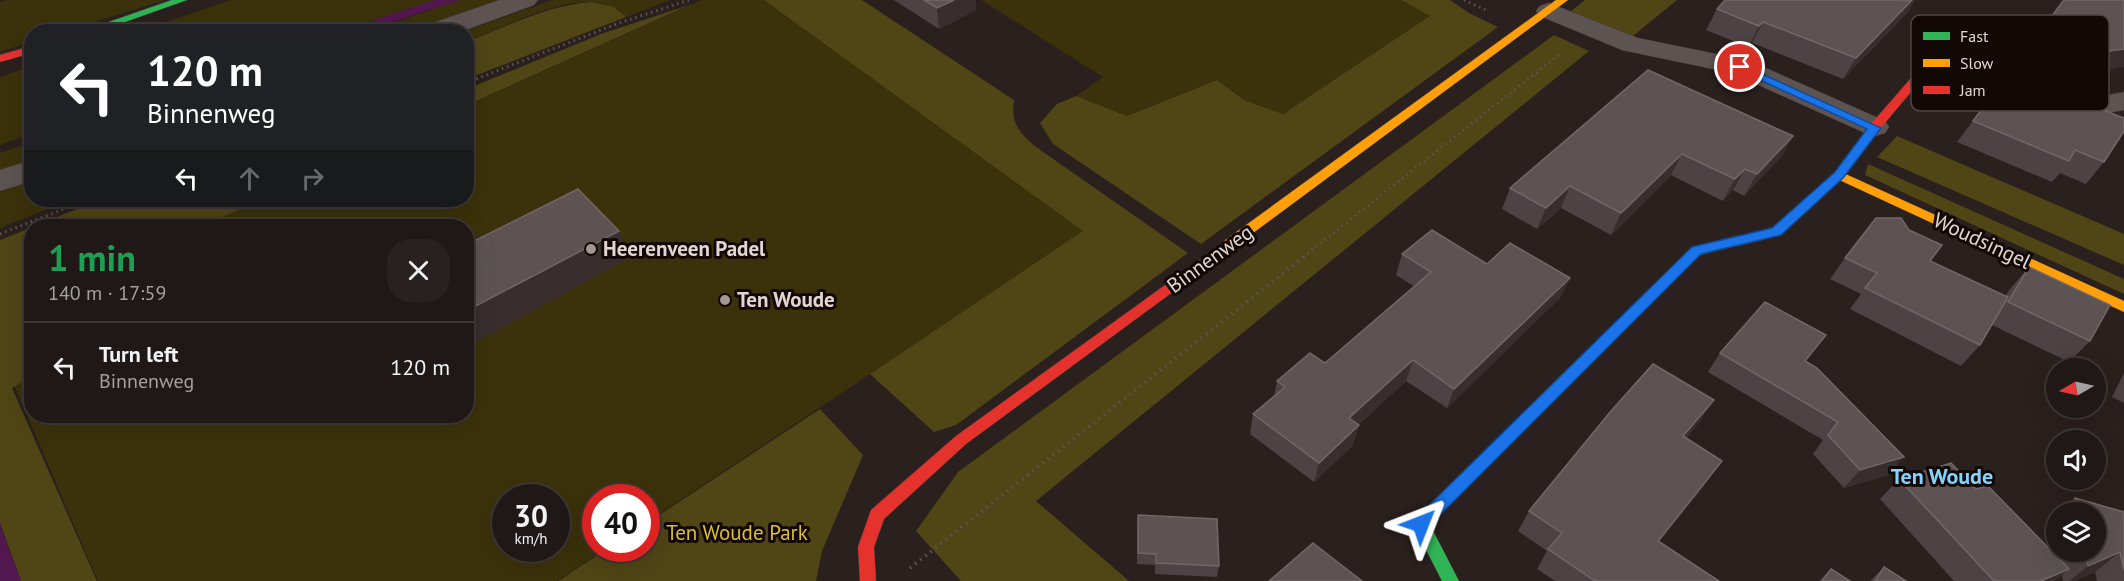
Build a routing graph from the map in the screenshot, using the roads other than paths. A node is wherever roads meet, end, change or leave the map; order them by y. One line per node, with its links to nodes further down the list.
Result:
1 (182, 0): 4 (main road)
2 (525, 0): 5 (street)
3 (1556, 5): 13 (street, Binnenweg); 18 (main road, Binnenweg)
4 (109, 24)
5 (456, 24)
6 (24, 52): 7 (main road)
7 (0, 59)
8 (1911, 86): 13 (main road)
9 (2124, 101): 10 (street)
10 (2109, 104)
11 (2093, 111): 12 (main road)
12 (2124, 123)
13 (1875, 128): 15 (main road)
14 (24, 173): 16 (street)
15 (1839, 175): 17 (main road, Woudsingel); 19 (main road)
16 (0, 181)
17 (2124, 307)
18 (868, 581)
19 (1451, 581)

